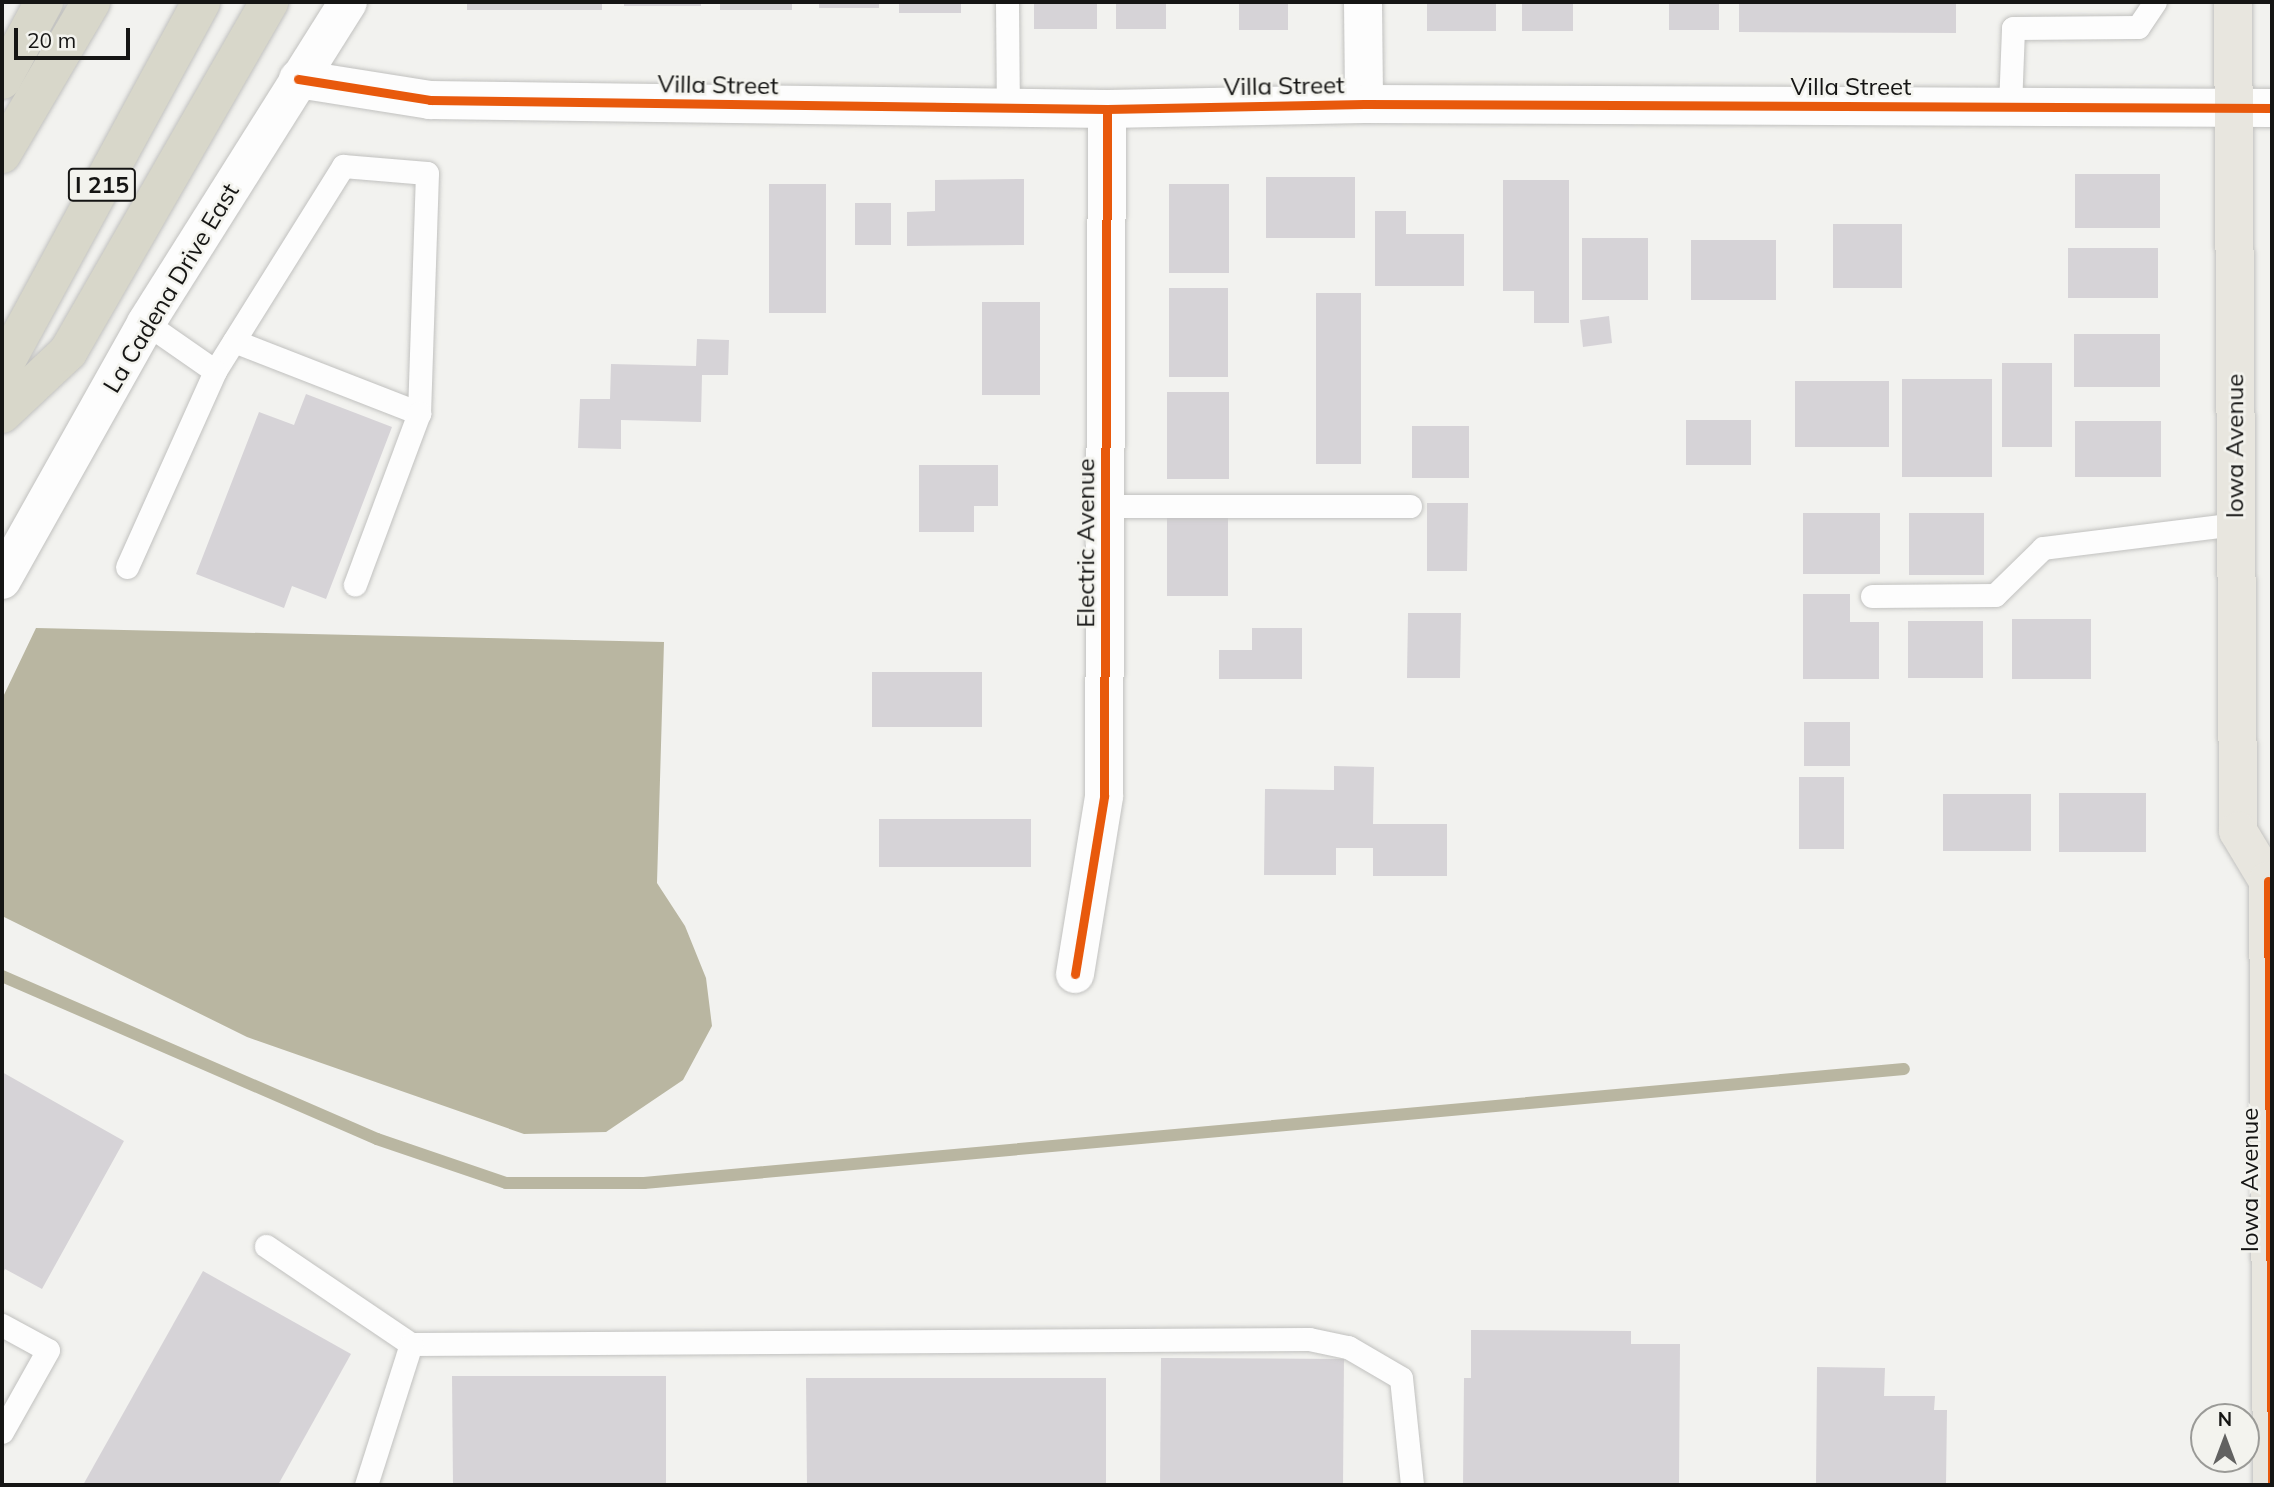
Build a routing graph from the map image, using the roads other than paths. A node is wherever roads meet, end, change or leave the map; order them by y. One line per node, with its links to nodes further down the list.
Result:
1 (44, 2): 10 (highway)
2 (91, 2): 18 (highway)
3 (201, 2): 21 (highway, I 215)
4 (269, 2): 24 (highway)
5 (348, 2): 11 (street, La Cadena Drive East)
6 (1007, 2): 14 (lane)
7 (1363, 2): 12 (street)
8 (2155, 2): 13 (lane)
9 (2233, 2): 15 (main road, Iowa Avenue)
10 (2, 79)
11 (298, 79): 14 (street, Villa Street); 19 (street, La Cadena Drive East)
12 (1364, 104): 13 (street, Villa Street); 17 (street, Villa Street)
13 (2010, 107): 15 (street, Villa Street)
14 (1008, 108): 17 (street, Villa Street)
15 (2234, 108): 16 (street, Villa Street); 27 (main road, Iowa Avenue)
16 (2272, 108)
17 (1107, 109): 25 (street, Electric Avenue)
18 (2, 154)
19 (146, 323): 22 (lane); 29 (street, La Cadena Drive East)
20 (234, 341): 22 (lane); 23 (lane); 23 (lane)
21 (2, 369)
22 (215, 371): 28 (lane)
23 (419, 413): 30 (lane)
24 (2, 414)
25 (1106, 506): 26 (lane); 33 (street, Electric Avenue)
26 (1410, 506)
27 (2236, 524): 31 (lane); 32 (main road, Iowa Avenue)
28 (127, 567)
29 (2, 580)
30 (355, 584)
31 (1872, 596)
32 (2271, 879): 41 (main road, Iowa Avenue)
33 (1075, 974)
34 (266, 1246): 36 (lane)
35 (2, 1325): 37 (lane)
36 (411, 1344): 39 (lane); 40 (lane)
37 (8, 1407): 38 (lane)
38 (2, 1432)
39 (366, 1485)
40 (1412, 1485)
41 (2272, 1485)

